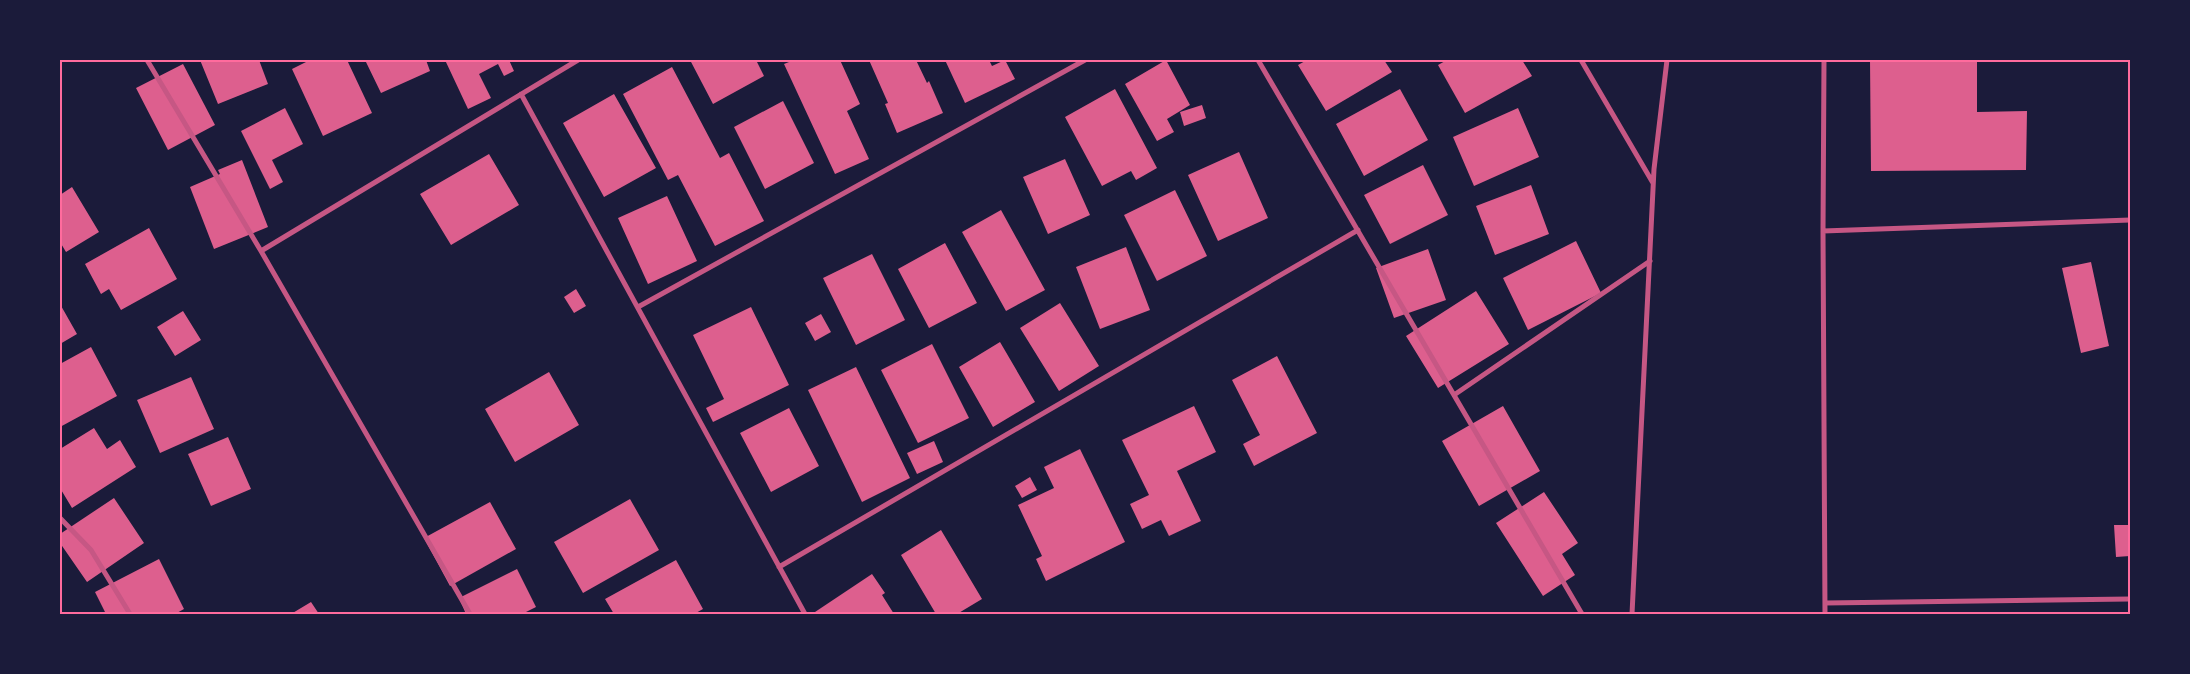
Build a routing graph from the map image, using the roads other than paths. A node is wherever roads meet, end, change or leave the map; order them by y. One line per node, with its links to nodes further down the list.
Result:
1 (147, 60): 13 (street)
2 (578, 60): 8 (street)
3 (1085, 60): 15 (street)
4 (1258, 60): 11 (street)
5 (1581, 60): 9 (street)
6 (1667, 60): 9 (street)
7 (1824, 60): 12 (street)
8 (521, 94): 13 (street); 15 (street)
9 (1654, 183): 14 (street)
10 (2130, 220): 12 (street)
11 (1358, 230): 16 (street); 18 (street)
12 (1823, 230): 20 (street)
13 (260, 251): 22 (street)
14 (1650, 261): 16 (street); 25 (street)
15 (638, 307): 18 (street)
16 (1454, 395): 24 (street)
17 (60, 518): 21 (street)
18 (779, 566): 23 (street)
19 (2130, 598): 20 (street)
20 (1825, 603): 26 (street)
21 (130, 614)
22 (470, 614)
23 (805, 614)
24 (1582, 614)
25 (1632, 614)
26 (1826, 614)

